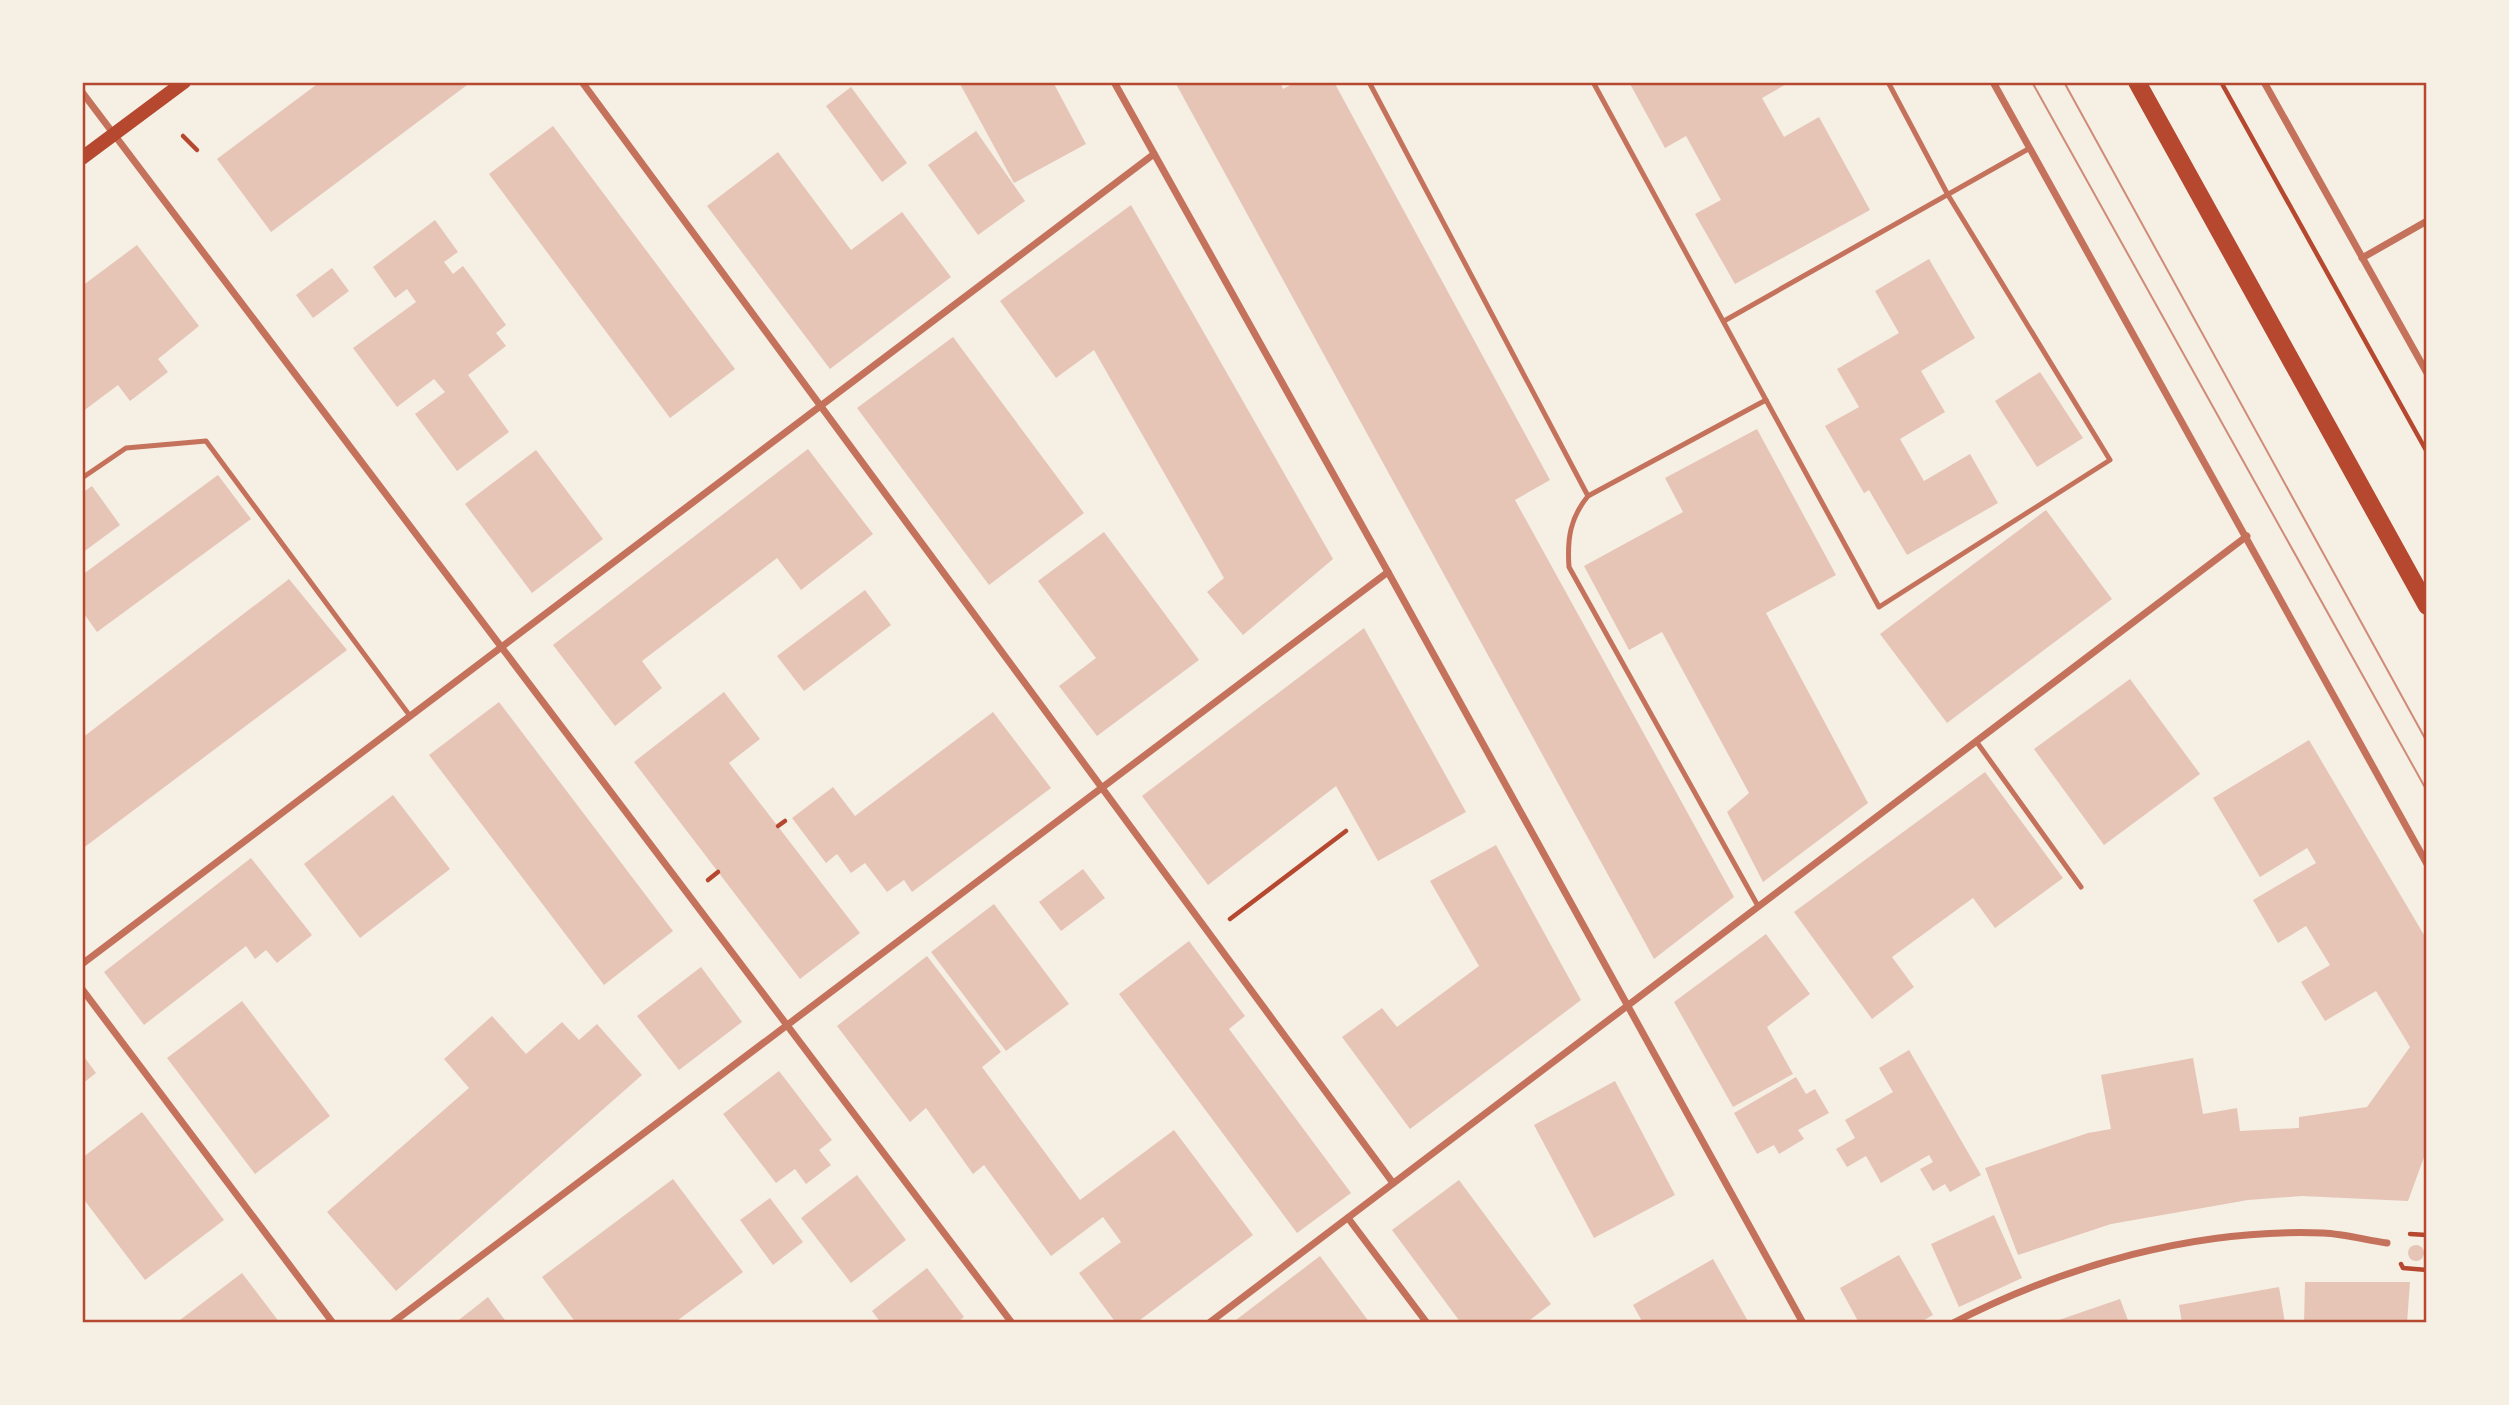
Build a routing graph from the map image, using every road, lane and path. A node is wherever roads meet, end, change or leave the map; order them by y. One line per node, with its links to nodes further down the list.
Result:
1 (184, 82): 12 (main road)
2 (582, 82): 24 (street)
3 (1114, 82): 16 (street)
4 (1370, 82): 27 (lane)
5 (1593, 82): 21 (lane)
6 (1888, 82): 18 (lane)
7 (1993, 82): 14 (street)
8 (2137, 82): 30 (main road)
9 (2221, 82): 25 (path)
10 (2264, 82): 20 (street)
11 (82, 92): 12 (street)
12 (114, 134): 17 (main road); 31 (street)
13 (183, 136): 15 (path)
14 (2030, 149): 18 (lane); 28 (street)
15 (197, 150)
16 (1154, 155): 24 (street); 29 (street)
17 (82, 158)
18 (1948, 195): 21 (lane); 23 (lane)
19 (2427, 221): 20 (street)
20 (2362, 258): 22 (street)
21 (1724, 321): 23 (lane)
22 (2427, 373)
23 (1766, 400): 27 (lane)
24 (820, 407): 31 (street); 34 (street)
25 (2427, 452)
26 (82, 478): 32 (lane)
27 (1588, 496): 40 (lane)
28 (2247, 536): 33 (street); 38 (street)
29 (1388, 572): 34 (street); 44 (street)
30 (2427, 606)
31 (502, 647): 32 (street); 45 (street)
32 (410, 716): 42 (street)
33 (1976, 741): 39 (lane); 40 (street)
34 (1101, 788): 41 (street); 45 (street)
35 (785, 821): 36 (path)
36 (778, 826)
37 (1346, 831): 41 (path)
38 (2427, 864)
39 (2081, 887)
40 (1758, 906): 44 (street)
41 (1210, 934): 46 (street)
42 (82, 964)
43 (82, 989): 49 (street)
44 (1628, 1006): 46 (street); 54 (street)
45 (787, 1025): 50 (street); 51 (street)
46 (1393, 1183): 47 (street)
47 (1348, 1218): 52 (street); 53 (street)
48 (2387, 1243): 55 (street)
49 (333, 1323)
50 (392, 1323)
51 (1012, 1323)
52 (1209, 1323)
53 (1426, 1323)
54 (1803, 1323)
55 (1953, 1323)

